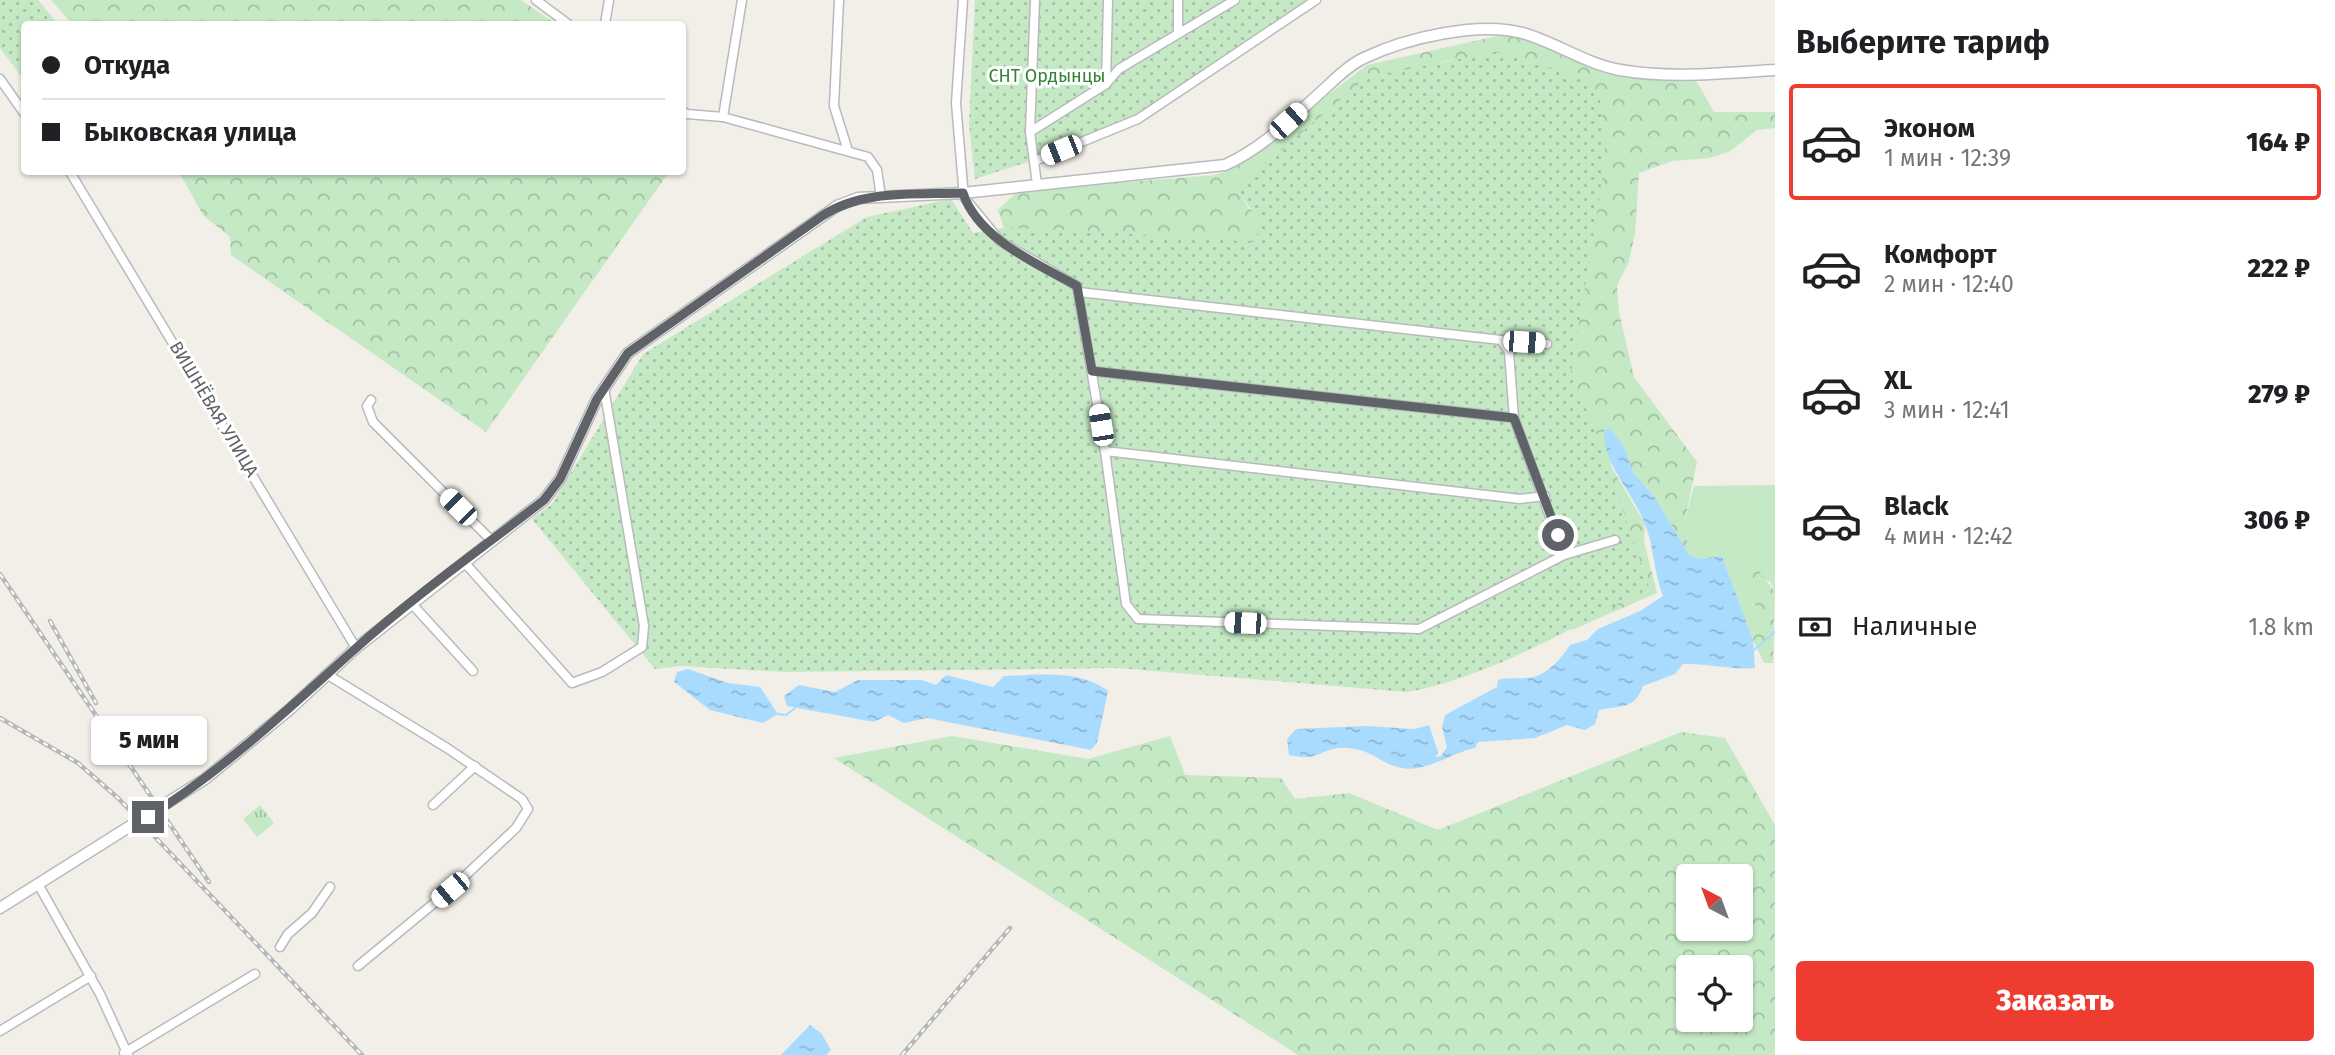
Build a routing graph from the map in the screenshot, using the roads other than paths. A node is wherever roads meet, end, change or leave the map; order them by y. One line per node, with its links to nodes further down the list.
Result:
1 (536, 0): 11 (street)
2 (609, 0): 12 (street)
3 (743, 0): 19 (street)
4 (839, 0): 21 (street)
5 (963, 0): 25 (street)
6 (1035, 0): 20 (street)
7 (1108, 0): 16 (street)
8 (1178, 0): 13 (street)
9 (1235, 0): 13 (street)
10 (1317, 0): 22 (street)
11 (564, 21)
12 (606, 21)
13 (1178, 33): 16 (street)
14 (1775, 70): 24 (street)
15 (0, 79): 17 (street)
16 (1106, 84): 20 (street)
17 (21, 109)
18 (686, 112): 19 (street)
19 (723, 117): 21 (street)
20 (1030, 132): 22 (street)
21 (848, 151): 26 (street)
22 (1035, 161): 24 (street)
23 (72, 175): 41 (street, ВИШНЁВАЯ УЛИЦА)
24 (1037, 184): 25 (street)
25 (963, 193): 26 (street); 27 (street)
26 (881, 197): 31 (street)
27 (1079, 292): 28 (street); 30 (street)
28 (1501, 340): 29 (street); 33 (street)
29 (1547, 344)
30 (1092, 371): 33 (street); 34 (street)
31 (604, 388): 37 (street); 39 (street)
32 (372, 400): 37 (street)
33 (1514, 418): 35 (street)
34 (1105, 451): 35 (street); 38 (street)
35 (1545, 496): 38 (street)
36 (1615, 540): 38 (street)
37 (492, 541): 39 (street)
38 (1564, 555)
39 (464, 562): 40 (street)
40 (412, 604): 41 (street); 42 (street)
41 (356, 648): 43 (street)
42 (473, 671)
43 (328, 675): 44 (street); 46 (street)
44 (475, 766): 45 (street); 50 (street)
45 (433, 805)
46 (38, 884): 48 (street); 52 (street)
47 (330, 887): 49 (street)
48 (0, 908)
49 (280, 947)
50 (358, 966)
51 (256, 974): 54 (street)
52 (91, 976): 53 (street); 54 (street)
53 (0, 1031)
54 (125, 1054)

